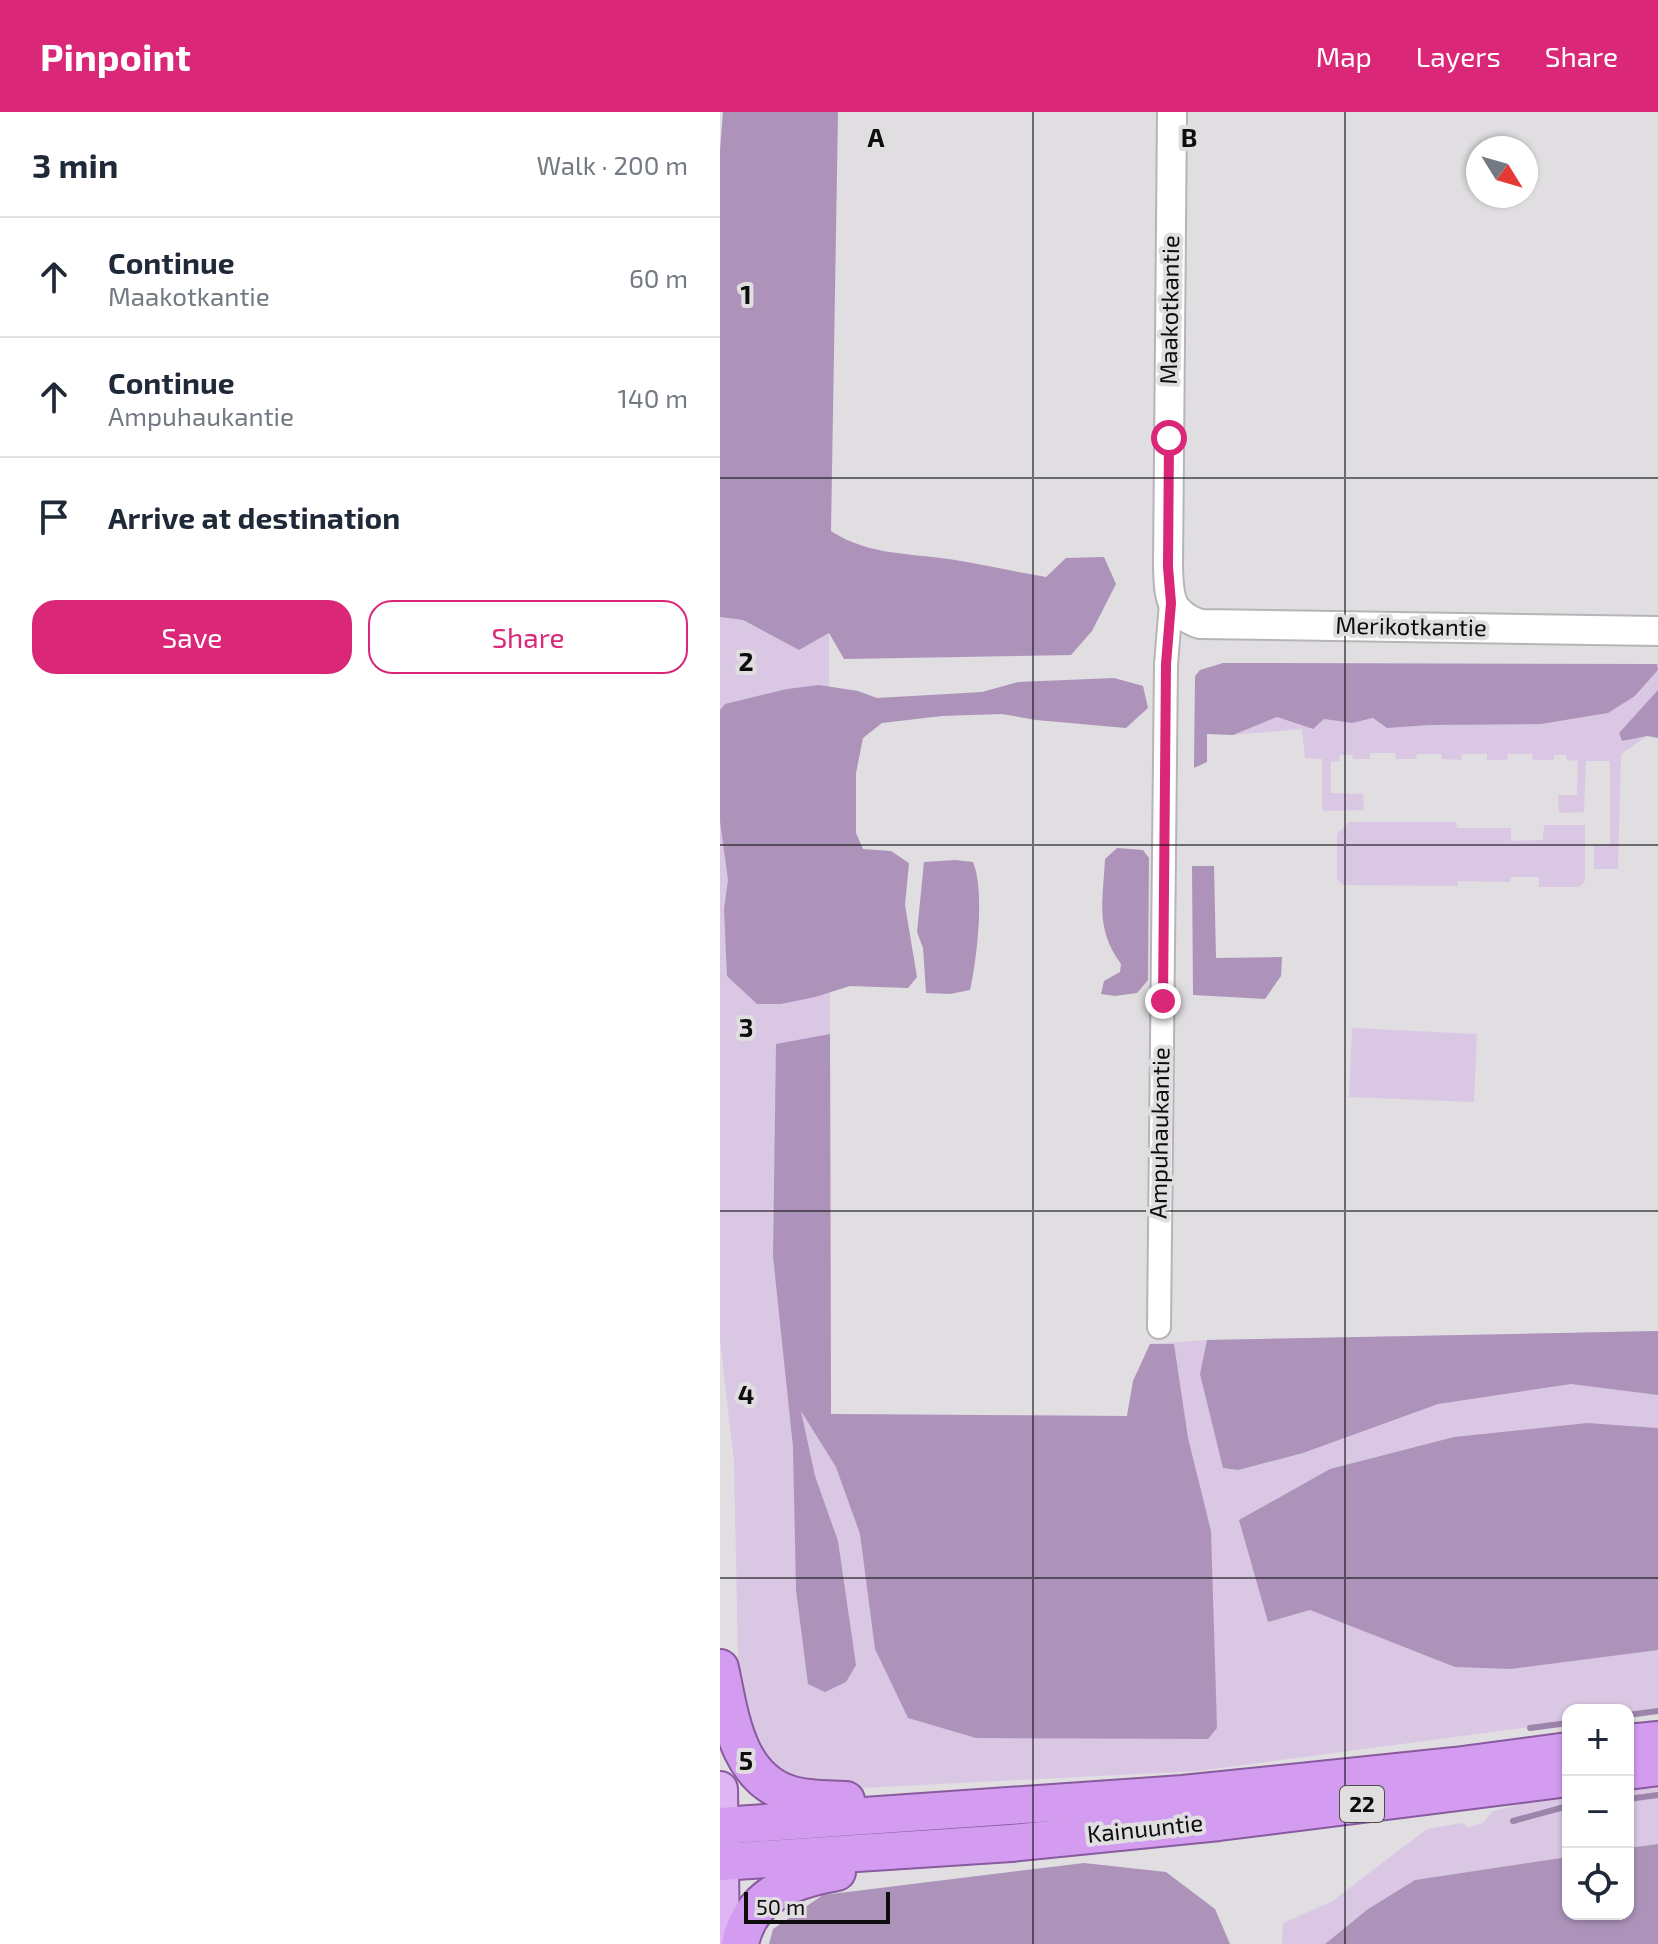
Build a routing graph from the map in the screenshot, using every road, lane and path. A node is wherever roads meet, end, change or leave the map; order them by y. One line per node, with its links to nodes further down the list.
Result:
1 (1172, 112): 2 (street, Maakotkantie)
2 (1171, 603): 3 (street, Merikotkantie); 4 (street, Ampuhaukantie)
3 (1658, 631)
4 (1159, 1327)
5 (720, 1668): 13 (highway)
6 (1658, 1740): 7 (highway)
7 (1634, 1742)
8 (1562, 1752): 13 (highway, Kainuuntie / 22)
9 (1658, 1767): 10 (highway)
10 (1634, 1770)
11 (1562, 1779): 15 (highway, Kainuuntie / 22)
12 (720, 1789): 14 (main road)
13 (1015, 1806): 14 (highway, Kainuuntie / 22)
14 (720, 1826): 16 (main road)
15 (959, 1847): 16 (highway, Kainuuntie / 22); 18 (highway)
16 (721, 1862): 17 (main road)
17 (722, 1944)
18 (740, 1944)

